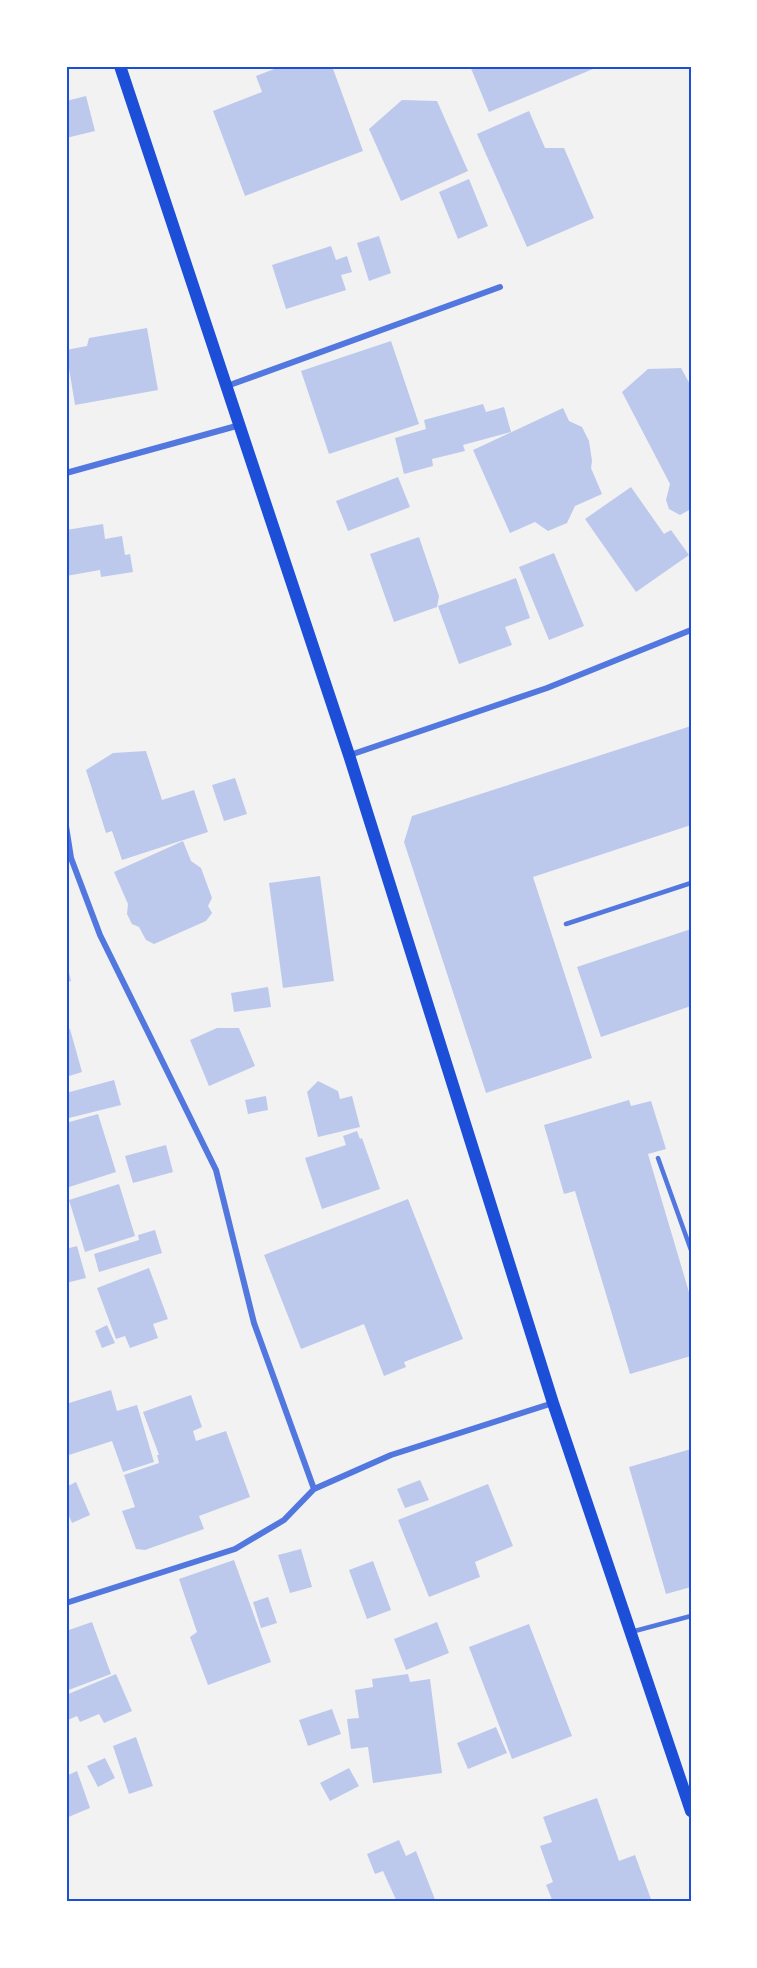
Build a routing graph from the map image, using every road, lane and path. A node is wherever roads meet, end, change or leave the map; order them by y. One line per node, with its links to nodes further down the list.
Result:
1 (120, 66): 3 (main road)
2 (500, 287): 3 (street)
3 (227, 386): 4 (main road)
4 (240, 425): 5 (street); 7 (main road)
5 (66, 473)
6 (691, 630): 7 (street)
7 (349, 755): 13 (main road)
8 (66, 826): 14 (street)
9 (691, 883): 10 (lane)
10 (566, 924)
11 (658, 1158): 12 (lane)
12 (691, 1250)
13 (553, 1403): 14 (street); 17 (main road)
14 (314, 1489): 15 (street)
15 (66, 1603)
16 (691, 1616): 17 (lane)
17 (632, 1632): 18 (main road)
18 (691, 1811)

